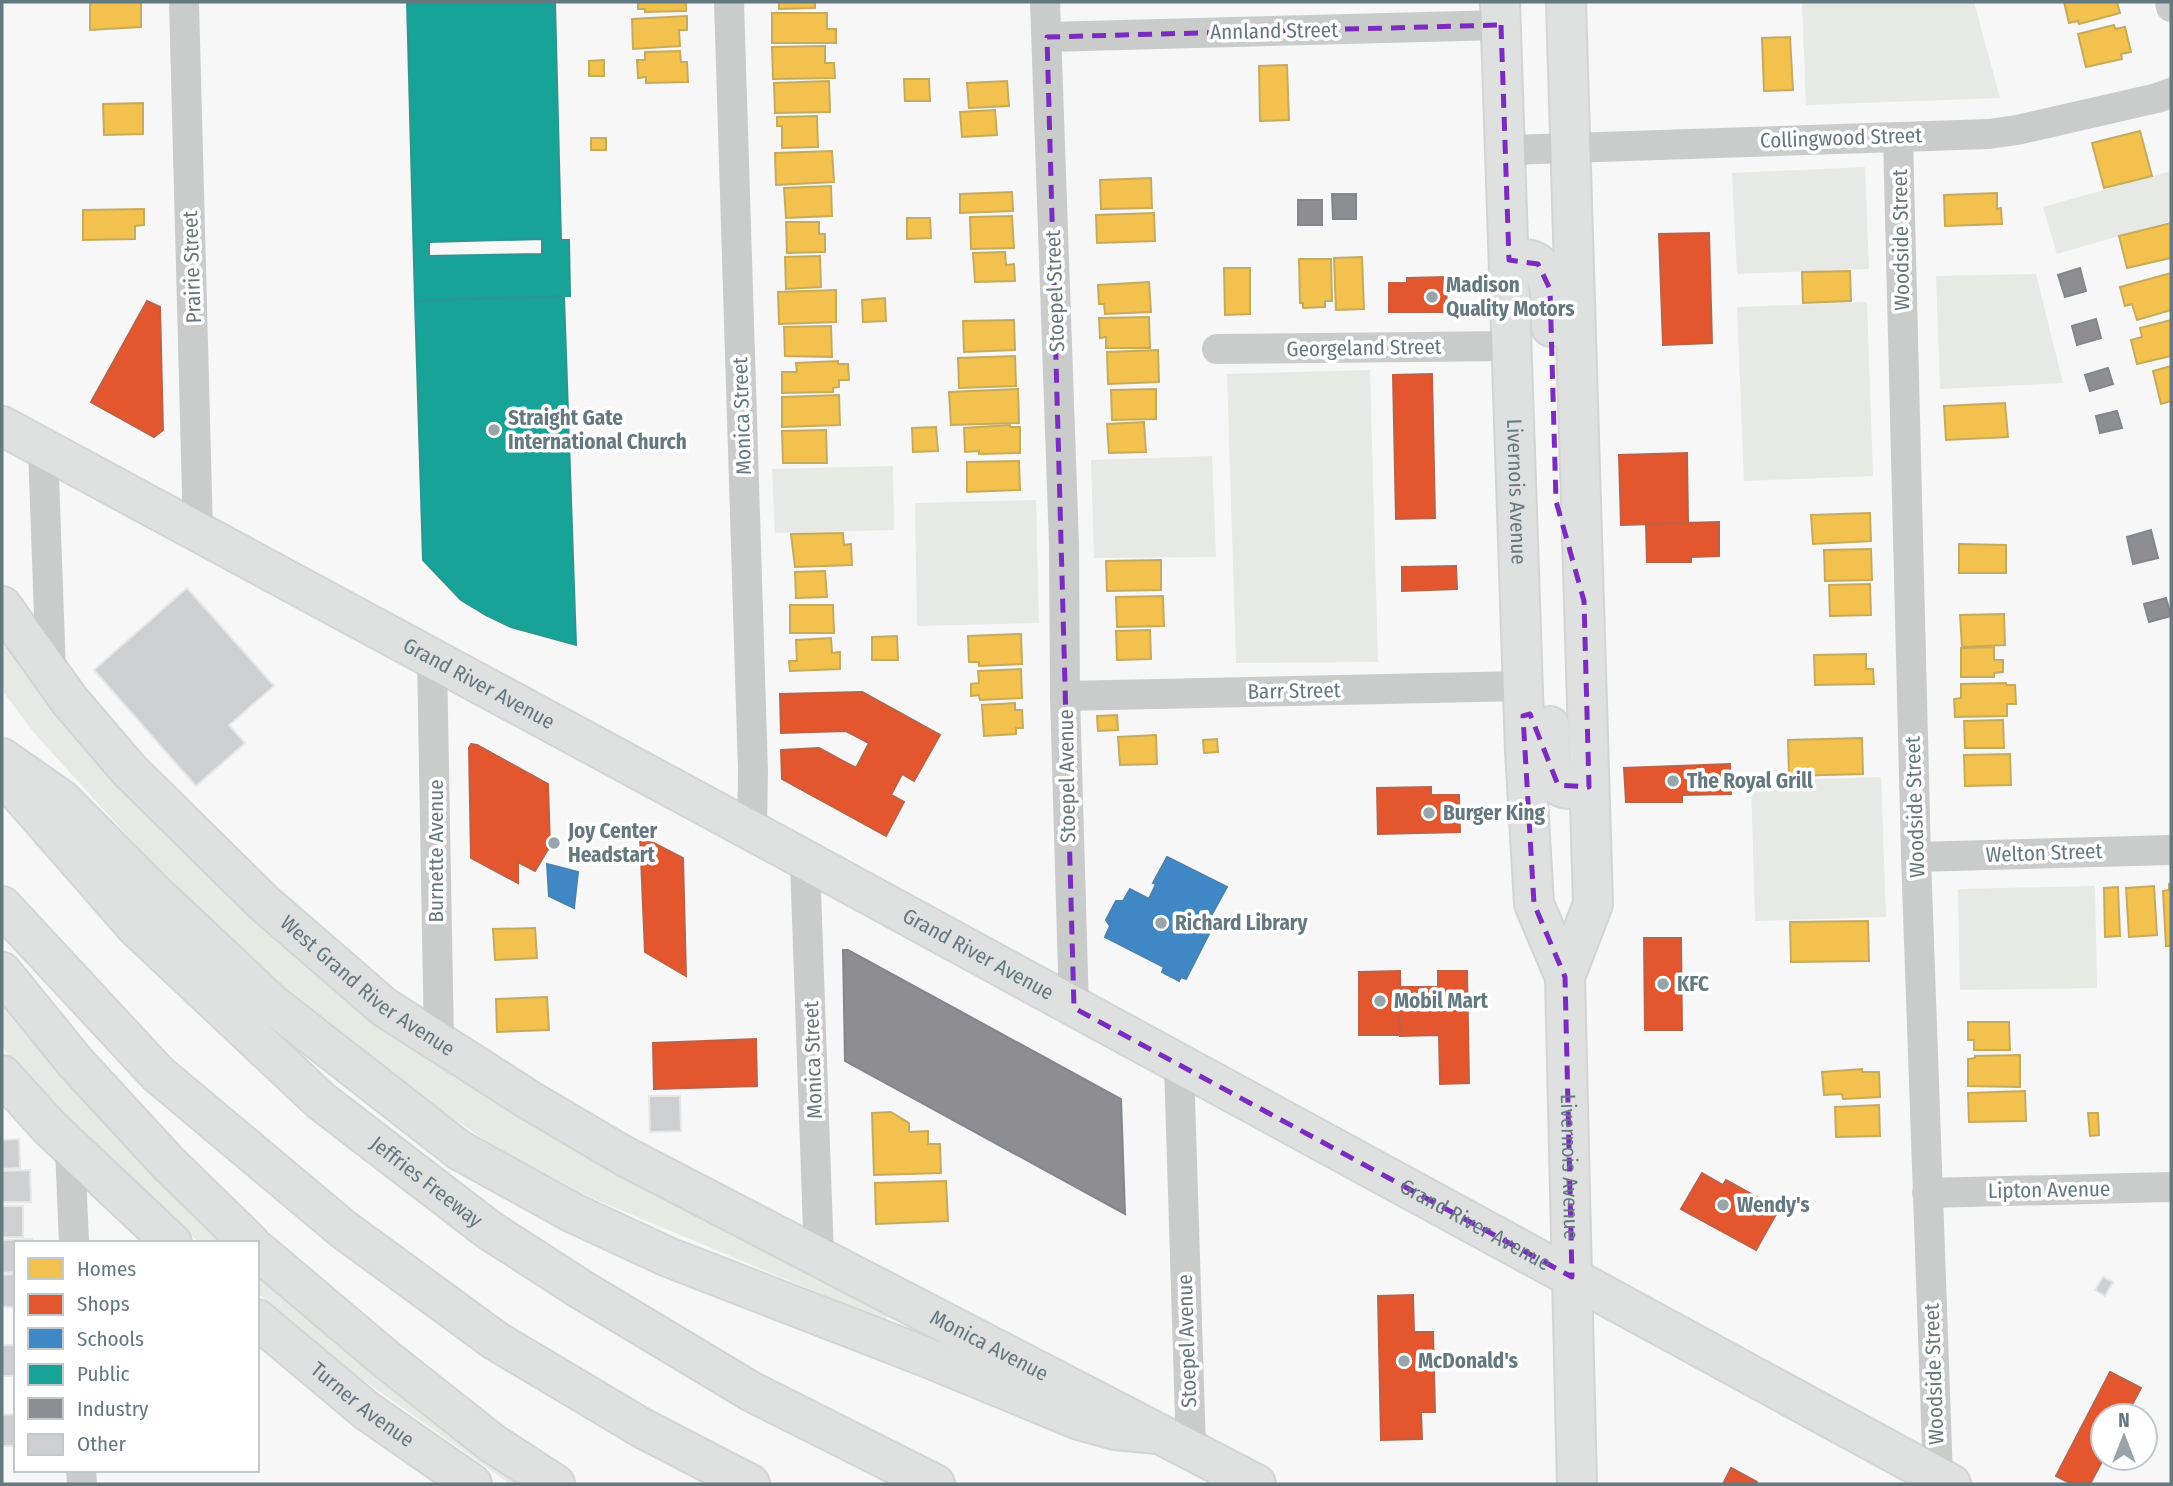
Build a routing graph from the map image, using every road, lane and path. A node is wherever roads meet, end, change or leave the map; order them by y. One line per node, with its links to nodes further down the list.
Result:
1 (184, 2): 19 (street, Prairie Street)
2 (729, 2): 30 (street, Monica Street)
3 (1045, 2): 8 (street)
4 (1566, 2): 11 (main road, Livernois Avenue)
5 (2170, 2): 6 (street)
6 (2171, 8)
7 (1501, 13): 8 (street, Annland Street); 12 (main road, Livernois Avenue)
8 (1046, 37): 20 (street, Stoepel Street)
9 (2171, 93): 10 (street, Collingwood Street)
10 (1898, 136): 11 (street, Collingwood Street); 32 (street, Woodside Street)
11 (1570, 147): 12 (street, Collingwood Street); 21 (main road, Livernois Avenue)
12 (1506, 150): 13 (main road, Livernois Avenue)
13 (1509, 260): 14 (main road, Livernois Avenue); 21 (main road)
14 (1511, 346): 15 (street, Georgeland Street); 18 (main road, Livernois Avenue)
15 (1217, 349)
16 (2, 426): 17 (main road, Grand River Avenue)
17 (43, 448): 19 (main road, Grand River Avenue); 24 (street)
18 (1517, 512): 25 (main road, Livernois Avenue); 29 (main road)
19 (198, 532): 23 (main road, Grand River Avenue)
20 (1064, 545): 26 (street, Stoepel Avenue)
21 (1584, 601): 29 (main road, Livernois Avenue)
22 (2, 606): 24 (main road, West Grand River Avenue)
23 (432, 659): 30 (main road, Grand River Avenue); 38 (street, Burnette Avenue)
24 (51, 672): 38 (main road, West Grand River Avenue)
25 (1522, 686): 26 (street, Barr Street); 36 (main road, Livernois Avenue)
26 (1065, 696): 37 (street, Stoepel Avenue)
27 (2, 758): 51 (main road)
28 (2, 773): 57 (main road, Jeffries Freeway)
29 (1589, 787): 36 (main road, Livernois Avenue)
30 (752, 831): 33 (main road, Grand River Avenue)
31 (2171, 850): 32 (street, Welton Street)
32 (1916, 857): 43 (street, Woodside Street)
33 (805, 862): 37 (main road, Grand River Avenue); 48 (street, Monica Street)
34 (2, 906): 56 (main road)
35 (2, 972): 46 (main road)
36 (1564, 977): 49 (main road, Livernois Avenue)
37 (1074, 1008): 39 (main road, Grand River Avenue)
38 (439, 1042): 48 (main road, West Grand River Avenue)
39 (1179, 1065): 49 (main road, Grand River Avenue); 51 (street, Stoepel Avenue)
40 (2, 1075): 41 (main road)
41 (70, 1148): 44 (street); 45 (main road)
42 (2171, 1187): 43 (street, Lipton Avenue)
43 (1927, 1193): 53 (street, Woodside Street)
44 (74, 1241)
45 (170, 1241)
46 (248, 1241)
47 (259, 1252): 55 (main road)
48 (820, 1258): 51 (main road, Monica Avenue)
49 (1572, 1278): 53 (main road, Grand River Avenue); 58 (main road, Livernois Avenue)
50 (259, 1320): 52 (main road, Turner Avenue)
51 (1174, 1441): 54 (main road, Monica Avenue)
52 (461, 1480)
53 (1944, 1481)
54 (1253, 1483)
55 (555, 1484)
56 (750, 1484)
57 (935, 1484)
58 (1577, 1484)

